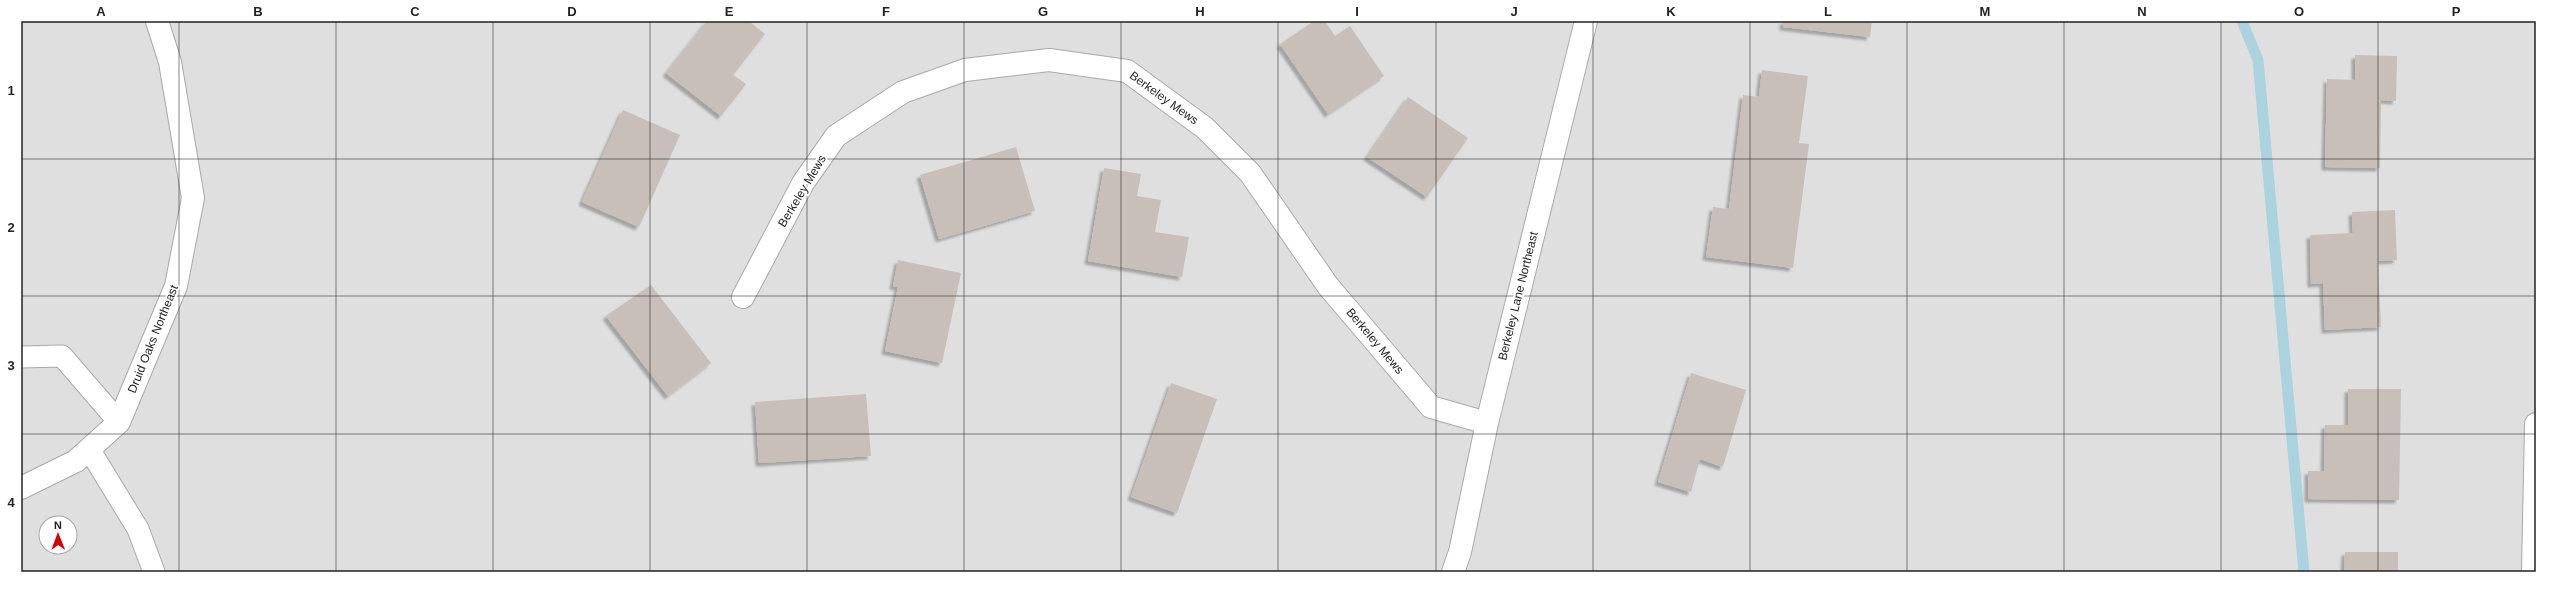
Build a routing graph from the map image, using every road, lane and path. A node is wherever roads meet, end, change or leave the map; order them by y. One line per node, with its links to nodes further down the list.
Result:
1 (157, 21): 5 (street, Druid Oaks Northeast)
2 (1586, 21): 6 (street, Berkeley Lane Northeast)
3 (743, 297): 6 (street, Berkeley Mews)
4 (21, 357): 5 (lane)
5 (119, 422): 8 (street, Druid Oaks Northeast)
6 (1487, 423): 11 (street, Berkeley Lane Northeast)
7 (2536, 424): 12 (street)
8 (89, 449): 9 (street, Druid Oaks Northeast); 10 (lane)
9 (21, 488)
10 (154, 572)
11 (1453, 572)
12 (2533, 572)

